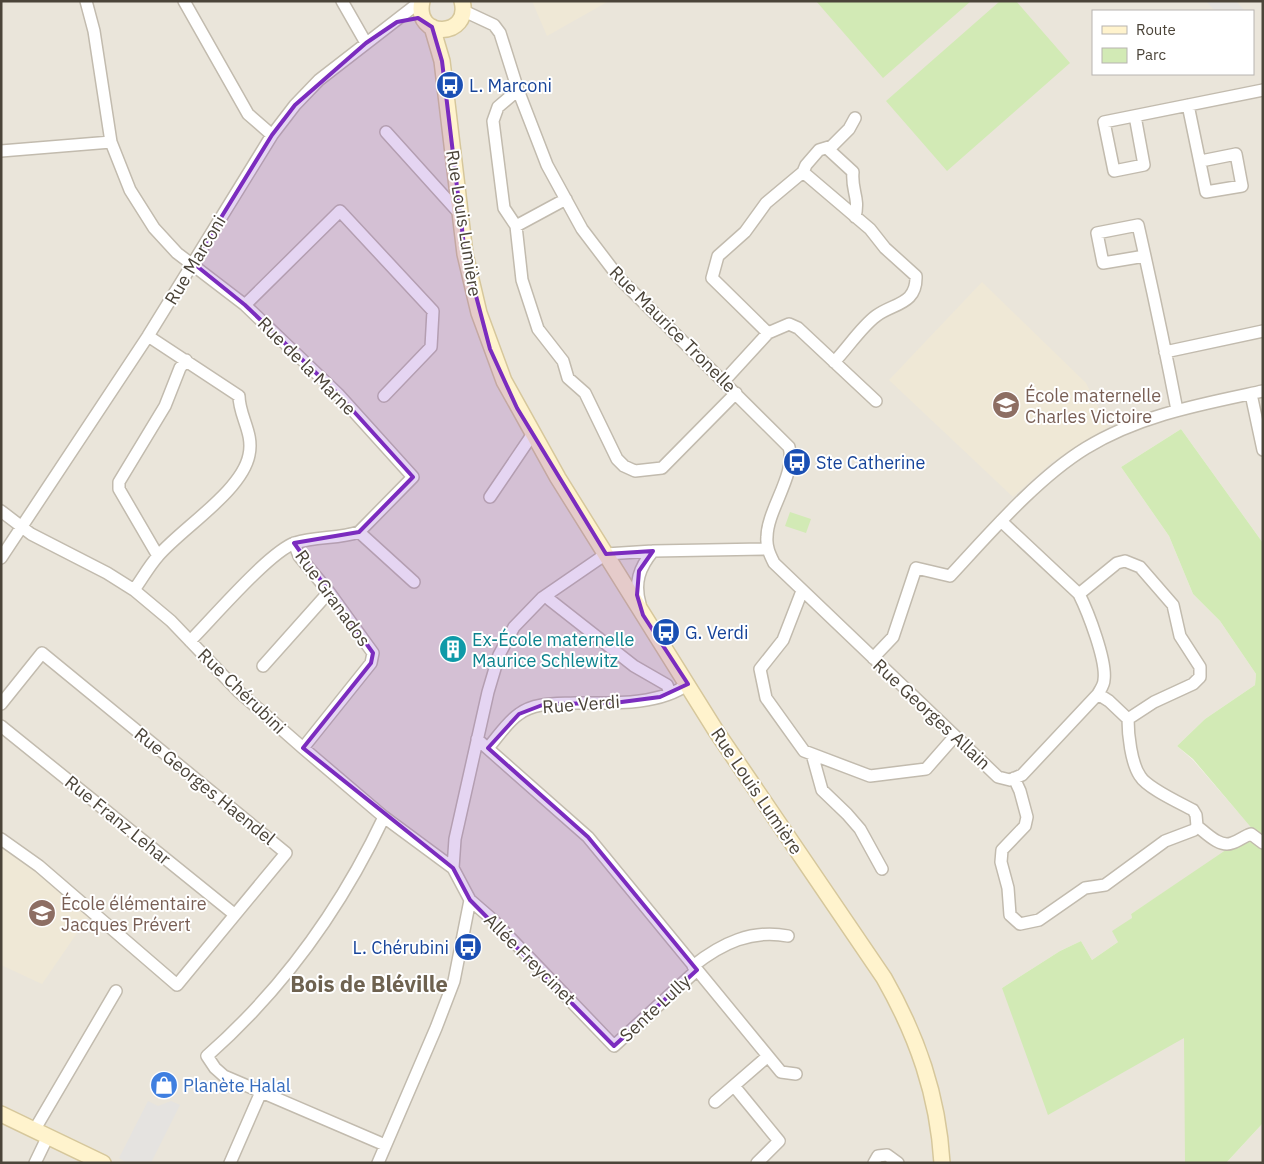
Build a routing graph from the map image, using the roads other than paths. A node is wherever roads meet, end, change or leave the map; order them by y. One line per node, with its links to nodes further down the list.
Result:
1 (86, 1): 18 (street, Rue de la Marne)
2 (184, 1): 17 (street)
3 (342, 1): 9 (street)
4 (422, 1): 6 (street, Rue Marconi); 7 (main road, Rue Louis Lumière)
5 (463, 6): 8 (main road, Rue Louis Lumière); 11 (street, Rue Maurice Tronelle)
6 (397, 22): 7 (street, Rue Marconi); 9 (street, Rue Marconi)
7 (427, 23): 8 (main road); 10 (main road, Rue Louis Lumière)
8 (451, 28): 10 (main road, Rue Louis Lumière)
9 (366, 43): 17 (street, Rue Marconi)
10 (442, 61): 24 (main road, Rue Louis Lumière)
11 (518, 90): 23 (street, Rue Maurice Tronelle); 26 (street)
12 (1263, 90): 13 (street)
13 (1188, 105): 14 (street); 21 (street)
14 (1135, 116): 14 (street)
15 (855, 118): 19 (street)
16 (386, 132): 24 (street)
17 (272, 134): 28 (street, Rue Marconi)
18 (111, 142): 20 (street); 28 (street, Rue de la Marne)
19 (828, 149): 22 (street); 25 (street)
20 (1, 151)
21 (1201, 161)
22 (803, 172): 25 (street); 31 (street)
23 (566, 199): 26 (street); 36 (street, Rue Maurice Tronelle)
24 (460, 214): 43 (main road, Rue Louis Lumière)
25 (855, 217): 35 (street)
26 (516, 226): 38 (street)
27 (1145, 256): 27 (street); 33 (street)
28 (193, 263): 29 (street, Rue de la Marne); 32 (street, Rue Marconi)
29 (245, 305): 40 (street); 49 (street, Rue de la Marne)
30 (1263, 331): 33 (street)
31 (768, 332): 35 (street); 36 (street)
32 (148, 336): 34 (street); 48 (street, Rue Marconi)
33 (1165, 352): 42 (street)
34 (186, 360): 54 (street); 54 (street)
35 (834, 362): 41 (street)
36 (724, 381): 38 (street, Rue Maurice Tronelle)
37 (1263, 391): 39 (street)
38 (736, 393): 51 (street, Rue Maurice Tronelle)
39 (1251, 394): 42 (street); 44 (street)
40 (384, 396)
41 (876, 401)
42 (1177, 410): 47 (street)
43 (532, 435): 45 (street); 53 (main road, Rue Louis Lumière)
44 (1263, 450)
45 (490, 497)
46 (1, 511): 48 (street, Rue Chérubini)
47 (1002, 521): 60 (street); 64 (street)
48 (22, 527): 55 (street, Rue Marconi); 57 (street, Rue Chérubini)
49 (359, 532): 50 (street); 56 (street)
50 (294, 543): 59 (street, Rue Granados); 63 (street)
51 (768, 549): 52 (street); 58 (street, Rue Georges Allain)
52 (652, 551): 53 (street); 62 (street)
53 (606, 554): 62 (main road, Rue Louis Lumière); 73 (street)
54 (158, 556): 57 (street)
55 (1, 558)
56 (414, 582)
57 (134, 590): 63 (street, Rue Chérubini)
58 (802, 591): 64 (street, Rue Georges Allain); 76 (street)
59 (330, 592): 65 (street); 74 (street, Rue Granados)
60 (1079, 594): 68 (street); 70 (street)
61 (550, 600): 67 (street)
62 (643, 615): 66 (main road, Rue Louis Lumière)
63 (190, 641): 74 (street, Rue Chérubini)
64 (873, 658): 72 (street, Rue Georges Allain)
65 (263, 666)
66 (688, 684): 67 (street, Rue Verdi); 105 (main road, Rue Louis Lumière)
67 (670, 693): 75 (street, Rue Verdi)
68 (1098, 694): 70 (street); 77 (street)
69 (1, 704): 85 (street, Rue Georges Haendel)
70 (1128, 719): 79 (street)
71 (1, 726): 85 (street, Rue Franz Lehar)
72 (955, 736): 76 (street); 77 (street, Rue Georges Allain)
73 (477, 738): 75 (street); 82 (street)
74 (303, 748): 78 (street, Rue Chérubini)
75 (488, 748): 87 (street)
76 (812, 754): 83 (street)
77 (1014, 778): 79 (street)
78 (384, 817): 82 (street, Rue Chérubini); 93 (street)
79 (1197, 826): 81 (street)
80 (1, 839): 85 (street, Rue Georges Haendel)
81 (1263, 843)
82 (452, 868): 84 (street, Allée Freycinet)
83 (882, 869)
84 (470, 900): 89 (street, Allée Freycinet); 97 (street)
85 (234, 914)
86 (788, 936): 87 (street, Sente Lully)
87 (695, 968): 89 (street, Sente Lully); 90 (street)
88 (116, 991): 96 (street)
89 (614, 1046)
90 (768, 1056): 91 (street); 92 (street)
91 (796, 1074)
92 (734, 1086): 94 (street); 102 (street)
93 (261, 1092): 97 (street); 100 (street)
94 (715, 1102)
95 (1, 1114): 96 (main road)
96 (41, 1133): 98 (street); 99 (main road)
97 (385, 1145): 101 (street)
98 (35, 1163)
99 (102, 1163)
100 (230, 1163)
101 (378, 1163)
102 (757, 1163)
103 (874, 1163): 104 (street)
104 (898, 1163)
105 (942, 1163)

